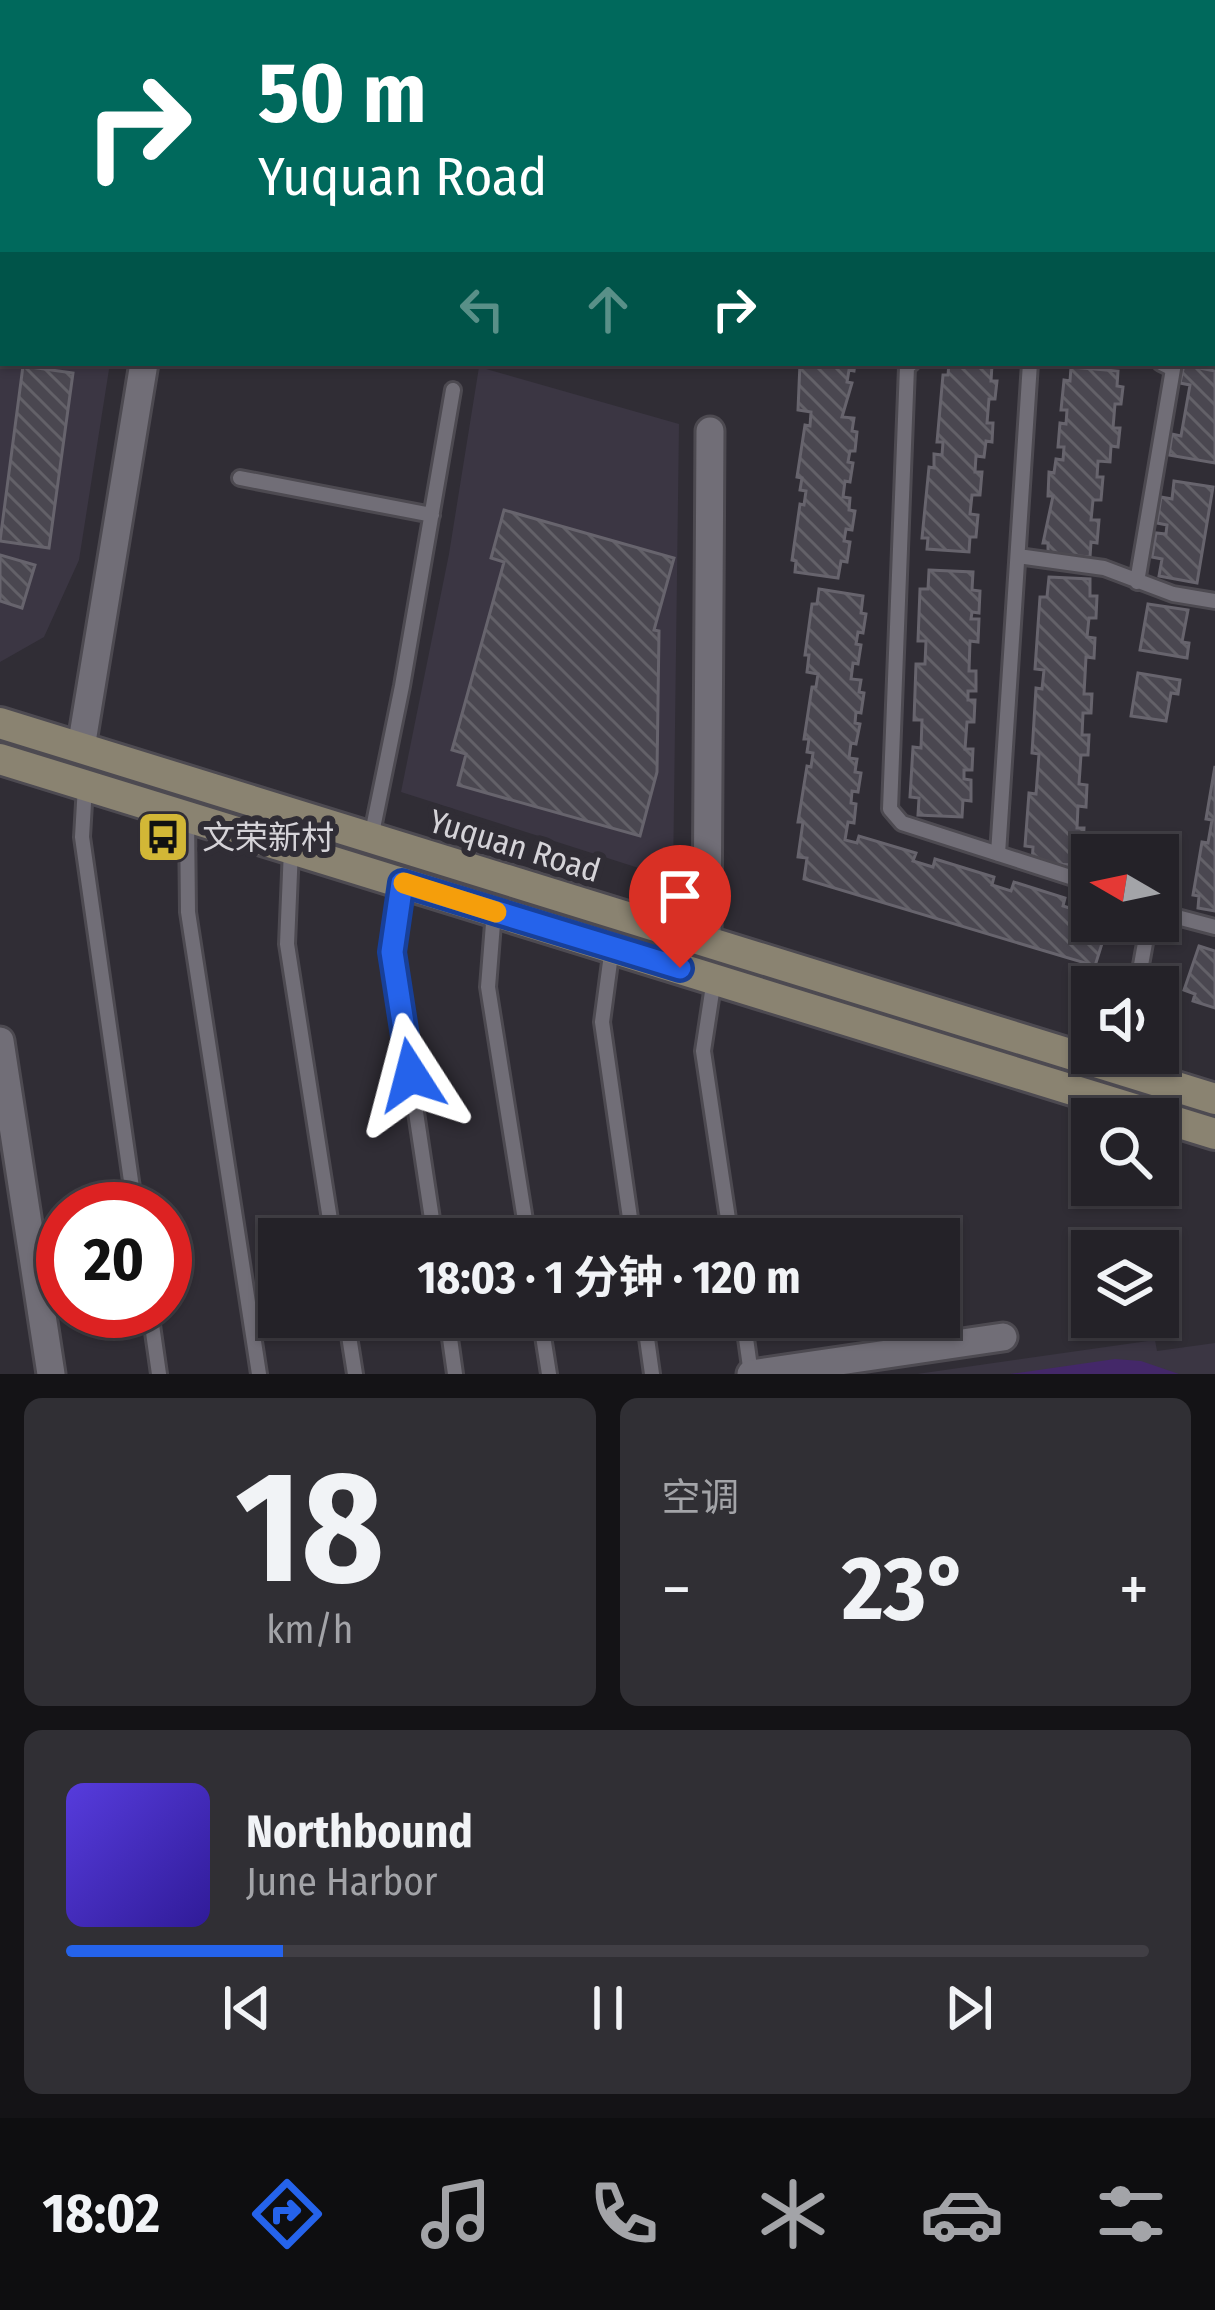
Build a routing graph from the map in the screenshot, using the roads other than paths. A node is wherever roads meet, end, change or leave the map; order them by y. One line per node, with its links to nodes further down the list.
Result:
1 (144, 366): 13 (street)
2 (908, 366): 19 (lane)
3 (1030, 366): 9 (lane)
4 (1166, 366): 10 (lane)
5 (453, 390): 8 (lane)
6 (710, 431): 25 (street)
7 (240, 478): 8 (lane)
8 (432, 515): 17 (lane)
9 (1018, 556): 10 (lane); 19 (lane)
10 (1137, 582): 11 (lane)
11 (1215, 601)
12 (0, 724): 13 (main road, Yuquan Road)
13 (81, 748): 17 (main road, Yuquan Road)
14 (0, 759): 15 (main road, Yuquan Road)
15 (86, 785): 16 (main road, Yuquan Road); 33 (lane)
16 (187, 816): 18 (main road, Yuquan Road); 48 (lane)
17 (371, 838): 25 (main road, Yuquan Road)
18 (291, 848): 21 (main road, Yuquan Road); 34 (lane)
19 (998, 854): 20 (lane)
20 (1071, 877)
21 (402, 883): 22 (main road, Yuquan Road); 35 (lane)
22 (494, 911): 26 (main road, Yuquan Road); 36 (lane)
23 (1179, 918): 24 (lane)
24 (1215, 927)
25 (707, 942): 29 (main road, Yuquan Road)
26 (612, 947): 27 (main road, Yuquan Road); 37 (lane)
27 (714, 979): 32 (main road, Yuquan Road); 38 (lane)
28 (0, 1041): 46 (street)
29 (1071, 1046)
30 (1155, 1074): 31 (main road, Yuquan Road)
31 (1215, 1099)
32 (1215, 1134)
33 (131, 1182)
34 (330, 1218)
35 (432, 1218)
36 (524, 1218)
37 (630, 1218)
38 (728, 1218)
39 (1003, 1337): 53 (street)
40 (154, 1338): 47 (lane)
41 (349, 1338): 49 (lane)
42 (450, 1338): 50 (lane)
43 (543, 1338): 51 (lane)
44 (647, 1338): 52 (lane)
45 (746, 1338): 53 (lane)
46 (51, 1374)
47 (159, 1374)
48 (259, 1374)
49 (355, 1374)
50 (455, 1374)
51 (549, 1374)
52 (652, 1374)
53 (751, 1374)

